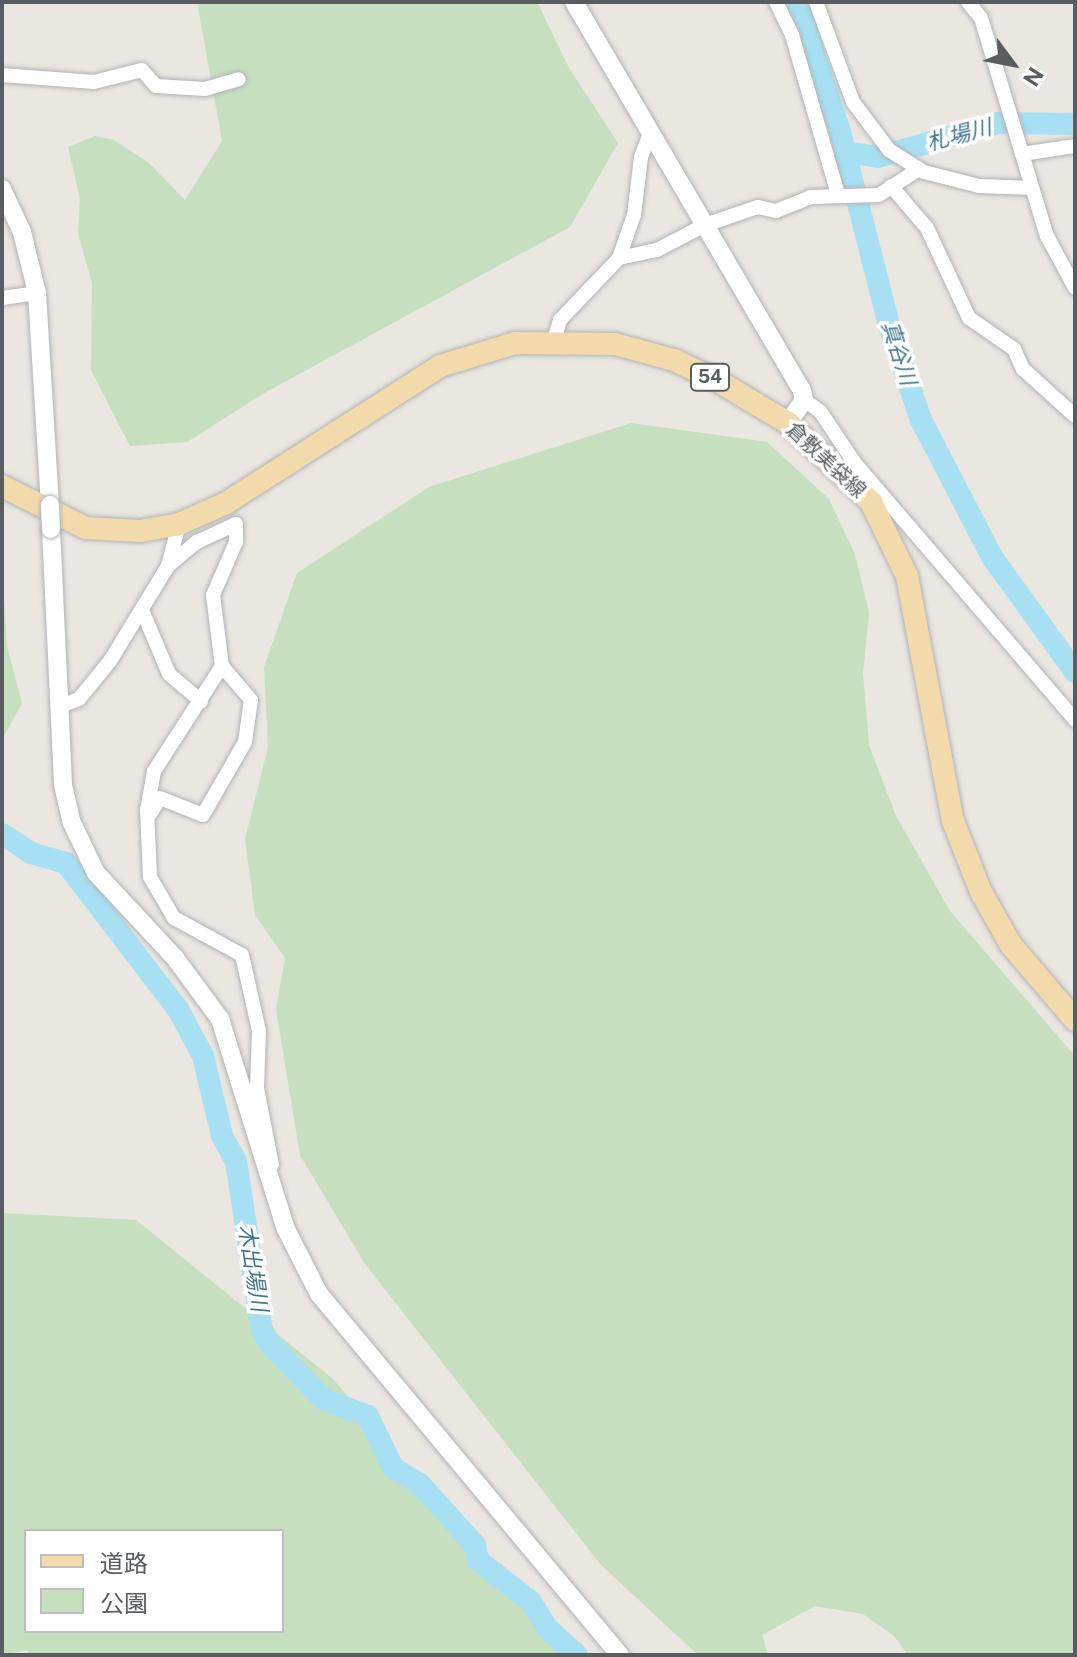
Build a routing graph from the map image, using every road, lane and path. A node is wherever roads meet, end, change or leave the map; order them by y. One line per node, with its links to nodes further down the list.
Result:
1 (574, 2): 7 (street)
2 (776, 2): 14 (street)
3 (816, 2): 10 (street)
4 (968, 2): 9 (street)
5 (2, 75): 6 (street)
6 (239, 79)
7 (651, 131): 15 (street); 16 (street)
8 (1075, 146): 9 (street)
9 (1022, 154): 12 (street)
10 (919, 169): 11 (street); 12 (street)
11 (891, 186): 14 (street); 22 (street)
12 (1032, 188): 17 (street)
13 (2, 189): 18 (street)
14 (838, 194): 15 (street)
15 (705, 225): 16 (street); 21 (street)
16 (619, 258): 20 (street)
17 (1075, 288)
18 (37, 293): 19 (street); 30 (street, bridge)
19 (2, 298)
20 (554, 340): 23 (main road, 倉敷美袋線 / 54); 25 (main road, 倉敷美袋線 / 54)
21 (804, 400): 23 (street); 31 (street)
22 (1075, 416)
23 (788, 423): 33 (main road, 倉敷美袋線 / 54)
24 (2, 486): 25 (main road, 倉敷美袋線 / 54)
25 (179, 524): 26 (street)
26 (168, 566): 27 (street); 28 (street)
27 (142, 610): 29 (street); 30 (street)
28 (222, 666): 29 (street); 32 (street)
29 (201, 701): 32 (street)
30 (58, 707): 34 (street)
31 (1075, 720)
32 (148, 820): 34 (street)
33 (1075, 1020)
34 (274, 1192): 35 (street)
35 (620, 1655)

